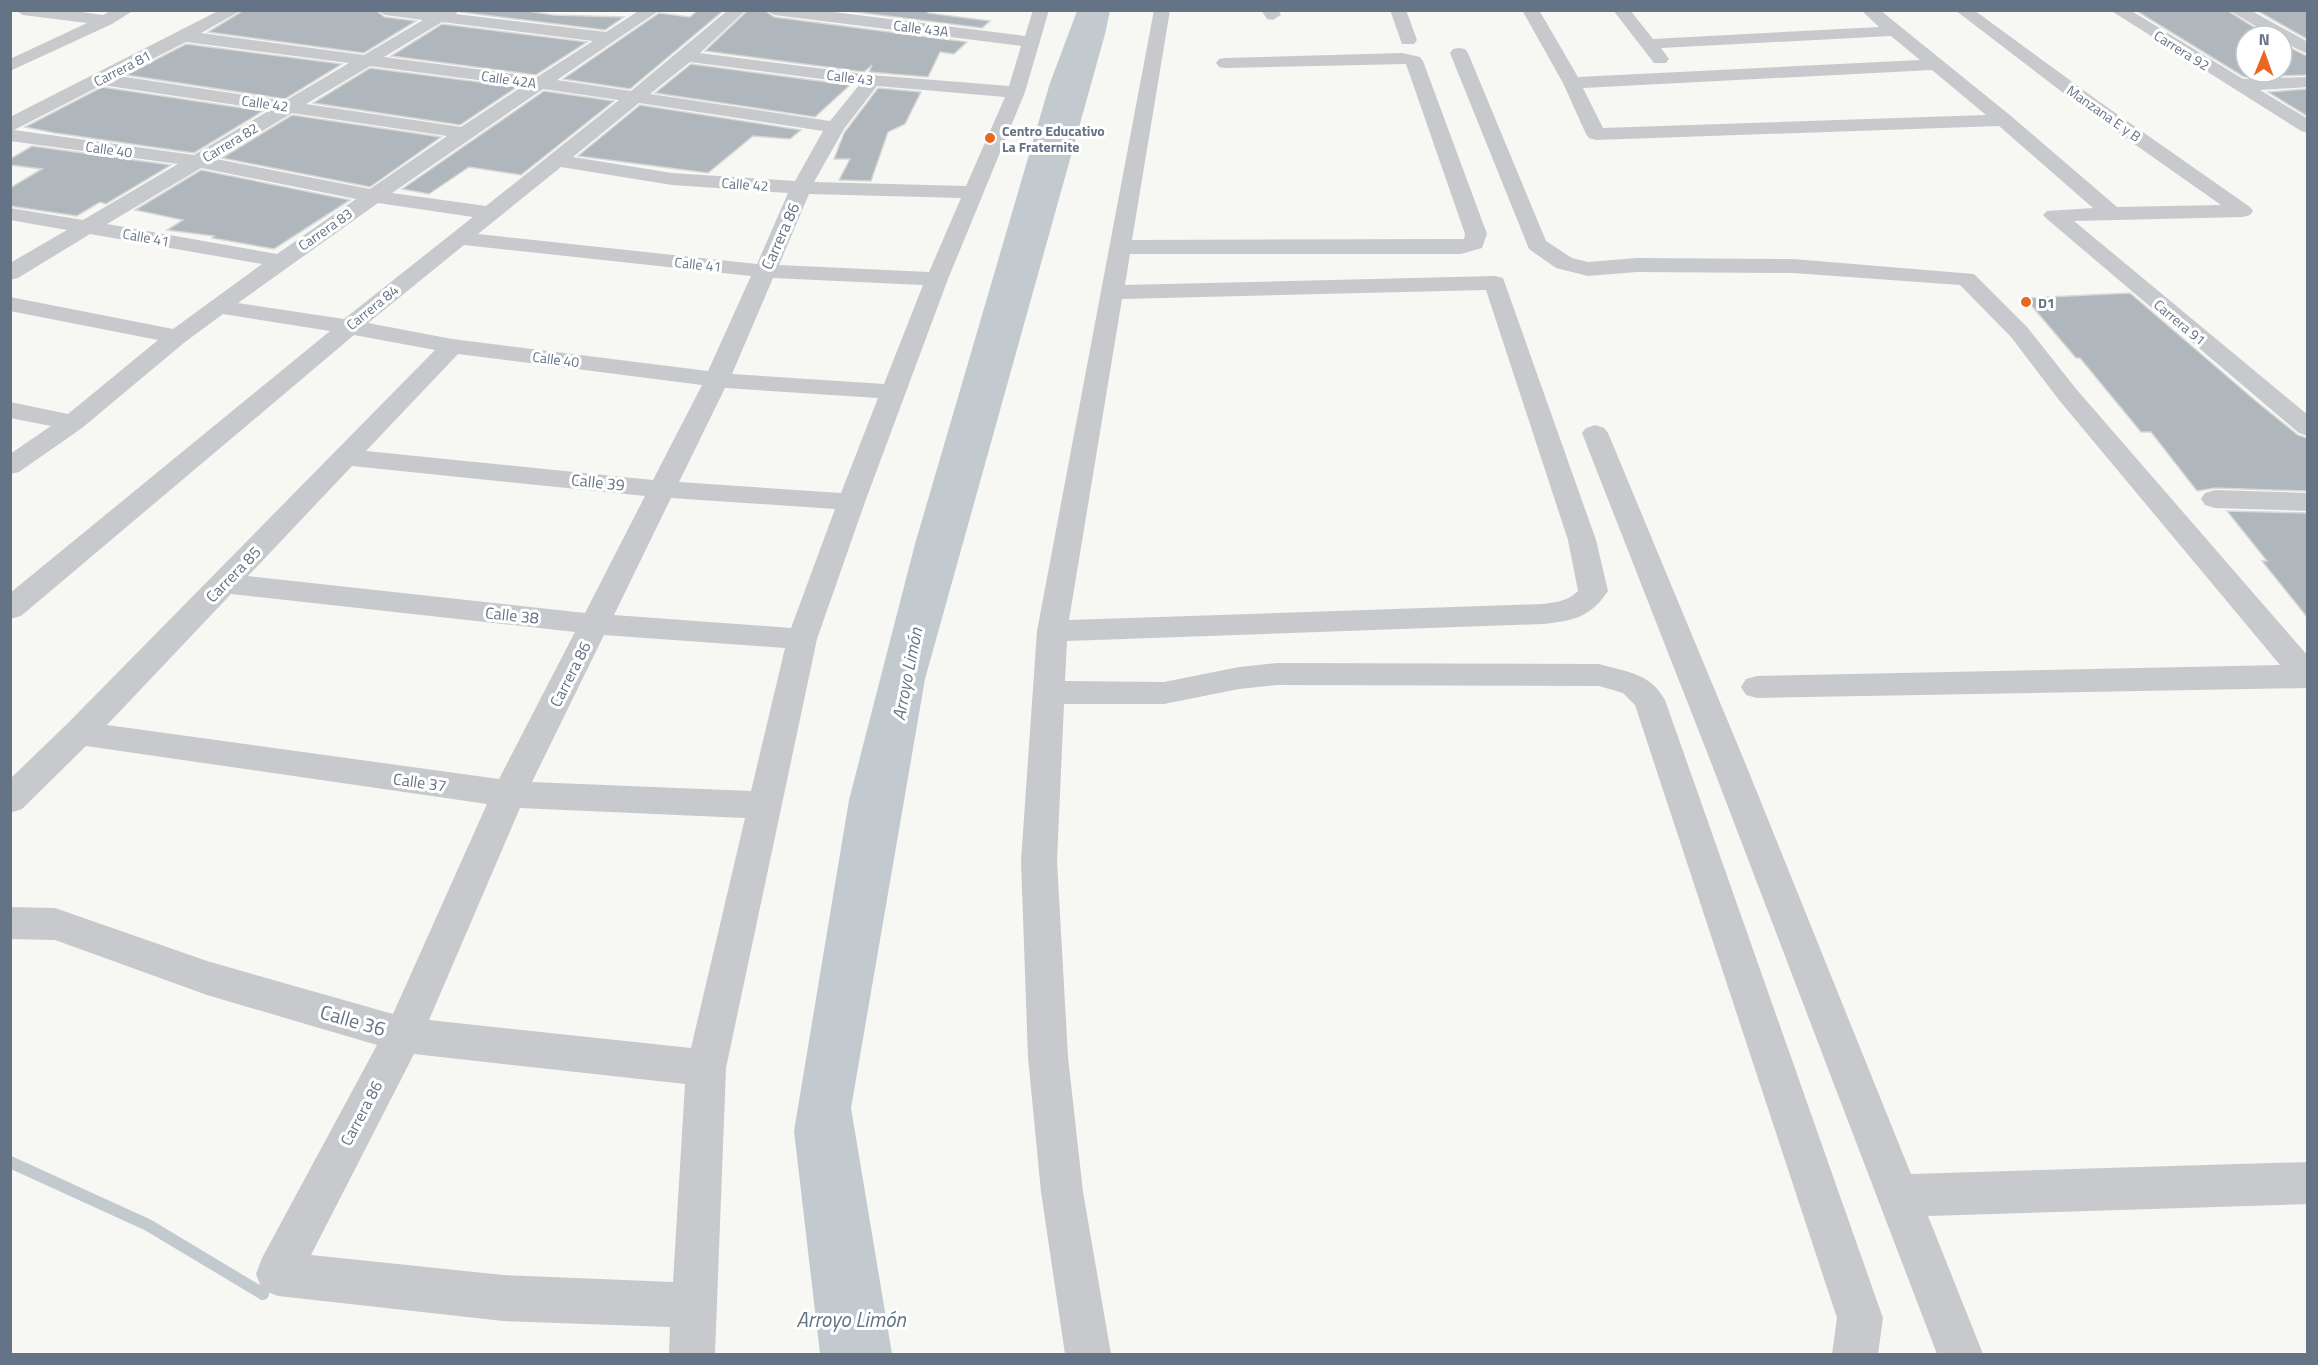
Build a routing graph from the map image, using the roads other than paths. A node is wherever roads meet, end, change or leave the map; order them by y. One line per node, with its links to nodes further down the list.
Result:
1 (23, 10): 18 (street)
2 (126, 10): 18 (street)
3 (234, 10): 20 (street, Carrera 81)
4 (385, 10): 17 (street)
5 (652, 10): 21 (street, Carrera 83)
6 (738, 10): 27 (street, Carrera 84)
7 (1041, 10): 23 (street)
8 (1162, 10): 58 (street)
9 (1398, 10): 22 (street)
10 (1530, 10): 37 (street)
11 (1621, 10): 24 (street)
12 (1869, 10): 19 (street)
13 (1963, 10): 54 (street, Manzana E y B)
14 (2118, 10): 38 (street, Carrera 92)
15 (2237, 10): 25 (street)
16 (785, 11): 23 (street, Calle 43A)
17 (445, 14): 21 (street); 28 (street, Carrera 82)
18 (106, 20): 31 (street)
19 (1894, 32): 24 (street); 30 (street)
20 (182, 36): 28 (street, Calle 42A); 33 (street, Carrera 81)
21 (610, 38): 36 (street, Carrera 83)
22 (1408, 40)
23 (1031, 42): 39 (street)
24 (1647, 44): 32 (street)
25 (2307, 49)
26 (1459, 53): 88 (street)
27 (686, 56): 34 (street, Calle 43); 40 (street, Carrera 84)
28 (367, 61): 36 (street, Calle 42A); 41 (street, Carrera 82)
29 (1226, 63): 58 (street)
30 (1936, 65): 32 (street); 42 (street)
31 (10, 66)
32 (1674, 78): 37 (street)
33 (101, 79): 41 (street, Calle 42); 43 (street, Carrera 81)
34 (872, 81): 39 (street, Calle 43); 44 (street, Carrera 86)
35 (2307, 82): 38 (street)
36 (539, 83): 40 (street, Calle 42A); 46 (street, Carrera 83)
37 (1572, 83): 42 (street)
38 (2239, 85): 45 (street, Carrera 92)
39 (1016, 92): 51 (street)
40 (634, 98): 44 (street, Calle 42A); 48 (street, Carrera 84)
41 (289, 106): 46 (street, Calle 42); 49 (street, Carrera 82)
42 (1999, 116): 54 (street)
43 (10, 125)
44 (835, 127): 50 (street, Carrera 86)
45 (2307, 127)
46 (464, 133): 52 (street, Carrera 83)
47 (10, 135): 49 (street, Calle 40)
48 (556, 160): 50 (street, Calle 42); 53 (street, Carrera 84)
49 (197, 161): 52 (street, Calle 40); 56 (street, Carrera 82)
50 (801, 188): 51 (street, Calle 42); 60 (street, Carrera 86)
51 (972, 192): 62 (street)
52 (373, 196): 53 (street, Calle 40); 59 (street, Carrera 83)
53 (491, 213): 57 (street, Carrera 84)
54 (2111, 213): 72 (street, Carrera 91)
55 (10, 214): 56 (street, Calle 41)
56 (88, 228): 59 (street, Calle 41); 61 (street, Carrera 82)
57 (459, 238): 60 (street, Calle 41); 66 (street, Carrera 84)
58 (1121, 247): 63 (street)
59 (281, 261): 65 (street, Carrera 83)
60 (764, 271): 62 (street, Calle 41); 69 (street, Carrera 86)
61 (10, 273)
62 (937, 279): 70 (street)
63 (1113, 292): 86 (street); 86 (street)
64 (10, 304): 67 (street)
65 (219, 307): 66 (street, Calle 40); 67 (street, Carrera 83)
66 (349, 327): 68 (street, Calle 40); 84 (street, Carrera 84)
67 (177, 337): 74 (street, Carrera 83)
68 (452, 346): 69 (street, Calle 40); 77 (street, Carrera 85)
69 (717, 380): 70 (street, Calle 40); 79 (street, Carrera 86)
70 (895, 392): 81 (street)
71 (2307, 404): 72 (street)
72 (2280, 405): 75 (street, Carrera 91)
73 (10, 411): 74 (street)
74 (73, 423): 78 (street, Carrera 83)
75 (2307, 428)
76 (1595, 433): 99 (street)
77 (345, 457): 79 (street, Calle 39); 83 (street, Carrera 85)
78 (10, 466)
79 (662, 489): 81 (street, Calle 39); 85 (street, Carrera 86)
80 (2215, 499): 82 (street)
81 (851, 502): 87 (street)
82 (2307, 502)
83 (224, 583): 85 (street, Calle 38); 91 (street, Carrera 85)
84 (10, 609)
85 (595, 624): 87 (street, Calle 38); 92 (street, Carrera 86)
86 (1052, 631): 90 (street)
87 (802, 639): 94 (street)
88 (2307, 677): 89 (street)
89 (1757, 687)
90 (1049, 692): 102 (street); 103 (street)
91 (78, 733): 92 (street, Calle 37); 93 (street, Carrera 85)
92 (509, 794): 94 (street, Calle 37); 96 (street, Carrera 86)
93 (10, 800)
94 (764, 805): 97 (street)
95 (10, 923): 96 (street, Calle 36)
96 (403, 1035): 97 (street, Calle 36); 100 (street, Carrera 86)
97 (706, 1068): 100 (street)
98 (2307, 1184): 99 (street)
99 (1898, 1196): 104 (street)
100 (693, 1305): 101 (street)
101 (692, 1354)
102 (1088, 1354)
103 (1856, 1354)
104 (1960, 1354)

